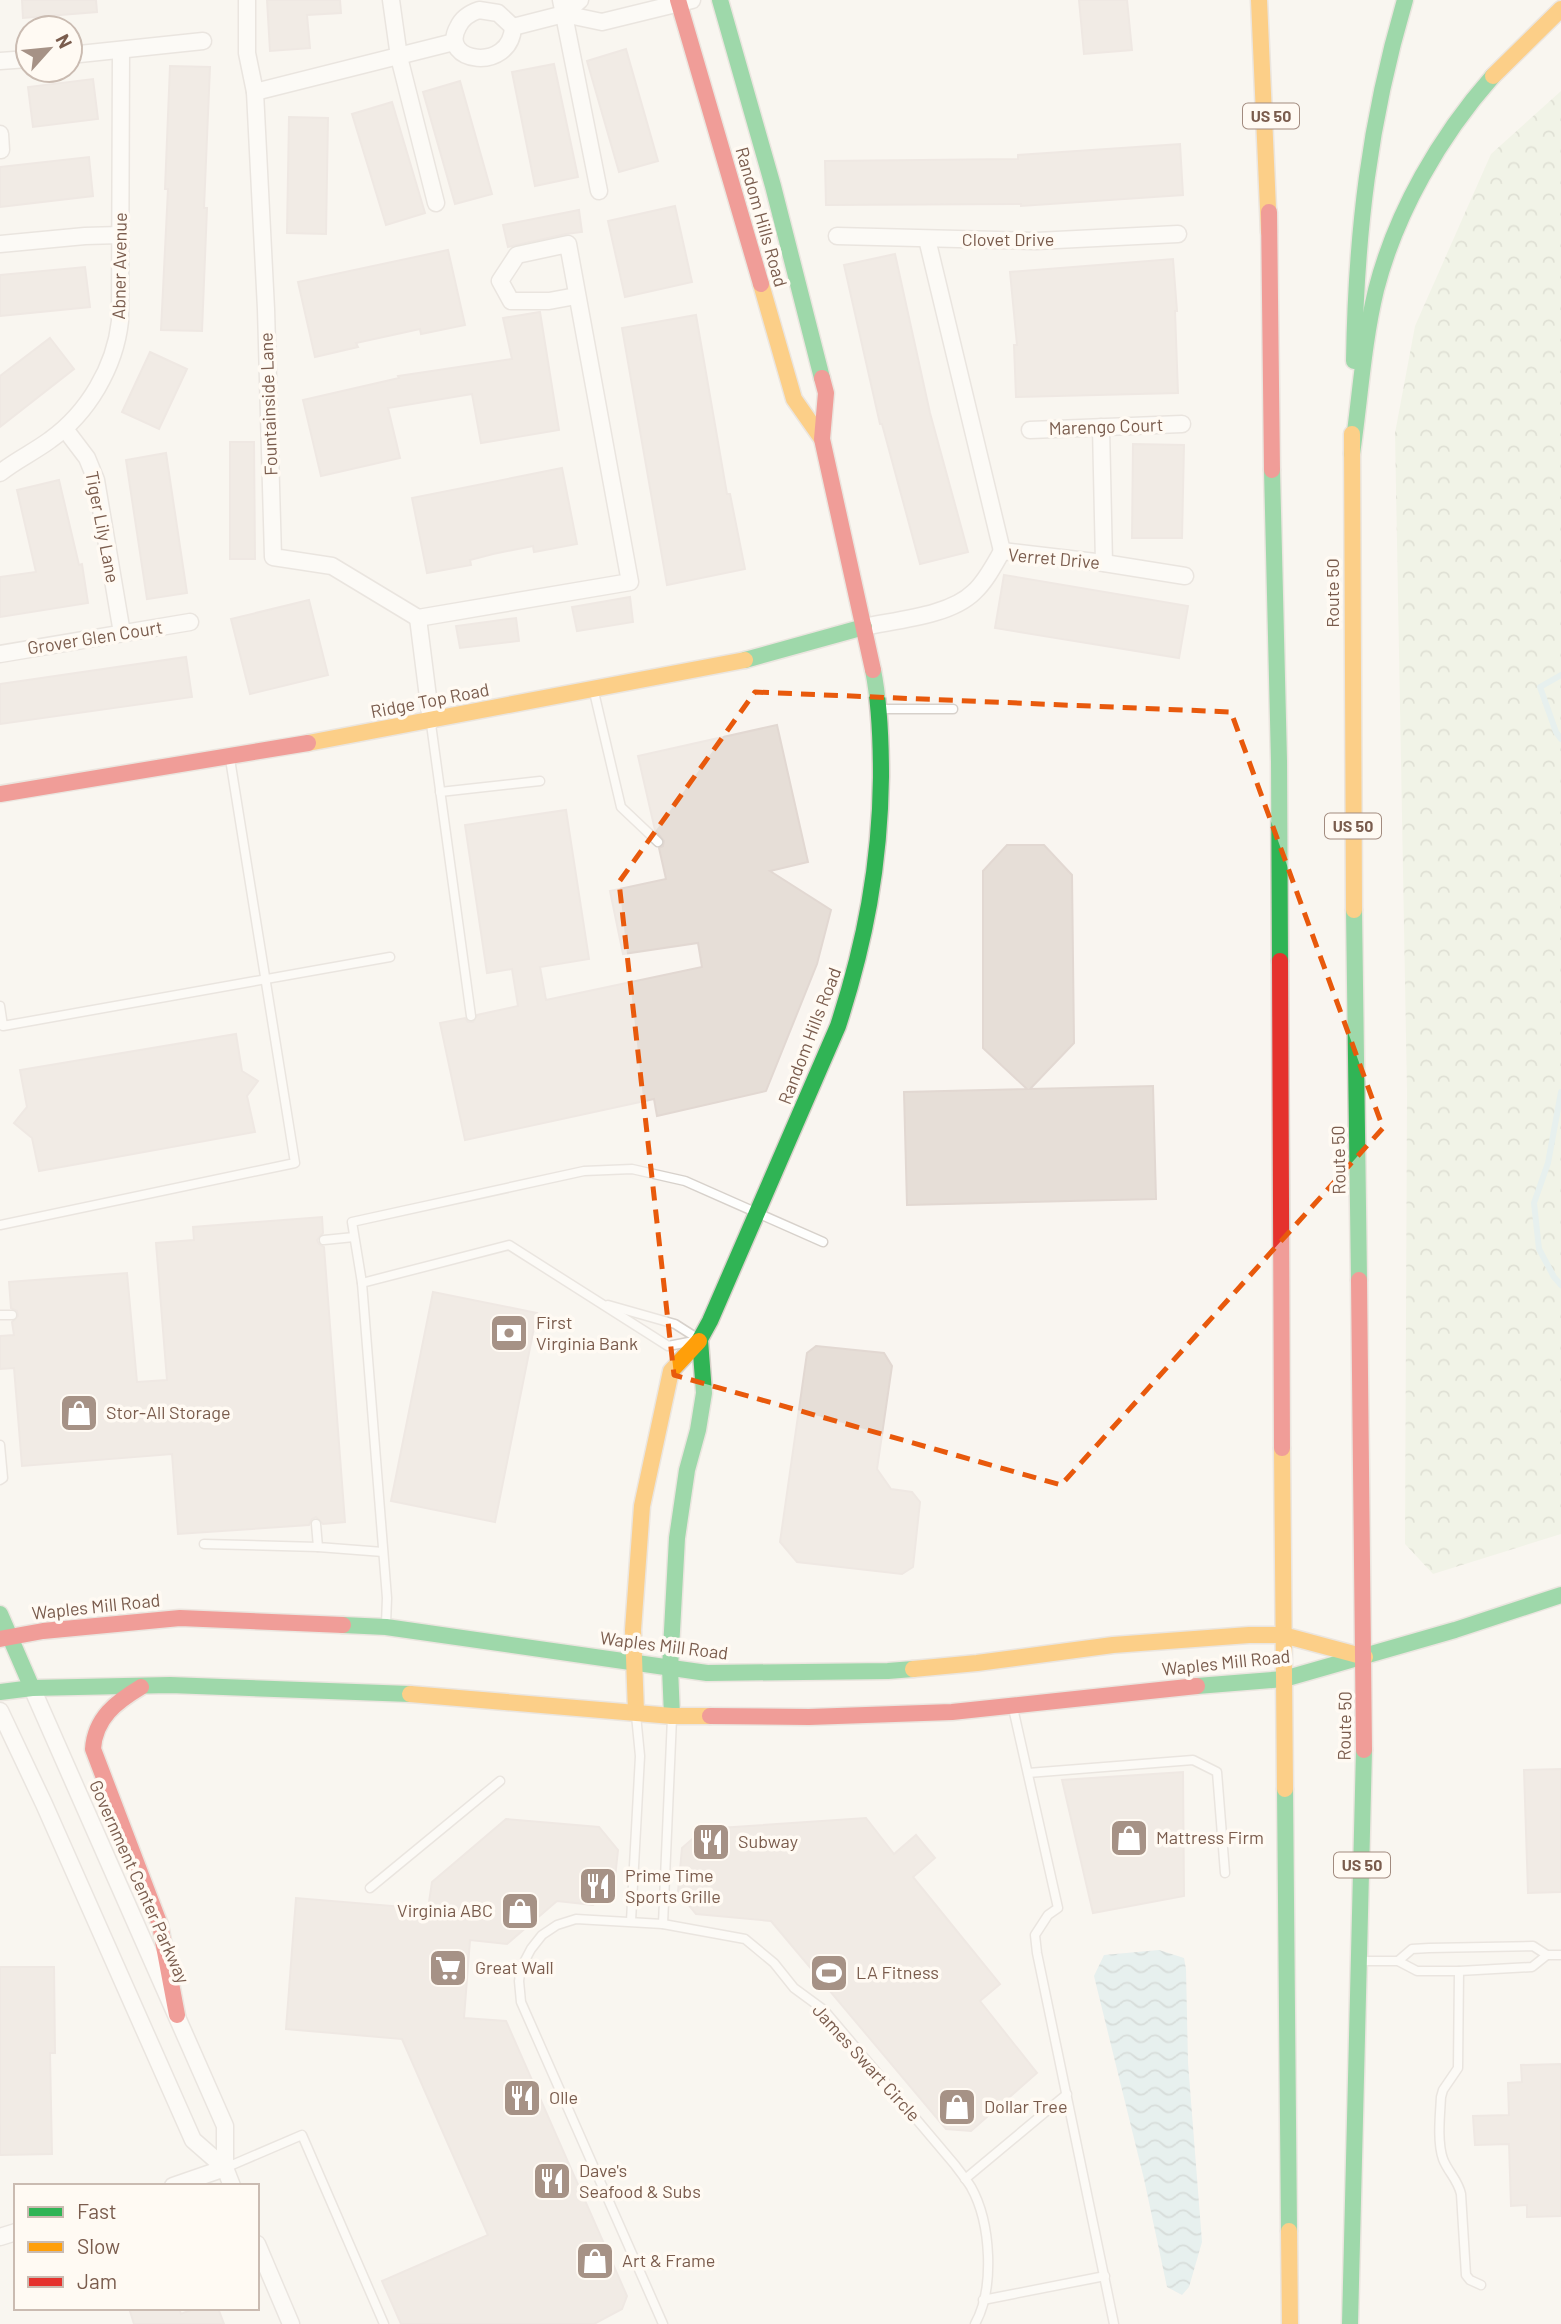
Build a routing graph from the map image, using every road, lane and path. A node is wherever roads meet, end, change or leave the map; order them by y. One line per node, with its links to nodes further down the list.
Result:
1 (247, 0): 17 (street, Fountainside Lane)
2 (391, 0): 16 (street)
3 (580, 0): 9 (street)
4 (720, 0): 31 (main road, Random Hills Road)
5 (1259, 0): 20 (main road)
6 (1274, 0): 20 (main road, US 50)
7 (1405, 0): 32 (main road, Route 50 / US 50)
8 (683, 1): 9 (street); 31 (main road, Random Hills Road)
9 (563, 7): 11 (street); 18 (street)
10 (1561, 9): 32 (main road)
11 (513, 27): 13 (street); 13 (street)
12 (203, 41): 14 (street)
13 (454, 43): 16 (street)
14 (121, 50): 15 (street); 22 (street, Abner Avenue)
15 (84, 54)
16 (398, 57): 17 (street); 19 (street)
17 (255, 92): 37 (street, Fountainside Lane)
18 (600, 191)
19 (436, 203)
20 (1269, 232): 74 (main road, US 50)
21 (1178, 234): 24 (street, Clovet Drive)
22 (120, 235): 25 (street); 29 (street, Abner Avenue)
23 (837, 236): 24 (street, Clovet Drive)
24 (927, 239): 34 (street)
25 (0, 244)
26 (576, 296): 26 (street); 37 (street)
27 (1182, 424): 28 (street, Marengo Court)
28 (1101, 427): 30 (street, Marengo Court); 35 (street)
29 (65, 429): 33 (street, Abner Avenue); 40 (street, Tiger Lily Lane)
30 (1030, 430)
31 (821, 439): 39 (main road, Random Hills Road)
32 (1352, 454): 76 (main road, Route 50 / US 50)
33 (0, 473)
34 (1002, 551): 35 (street, Verret Drive); 39 (street, Verret Drive)
35 (1104, 563): 36 (street, Verret Drive)
36 (1185, 576)
37 (418, 618): 45 (street)
38 (191, 622): 40 (street, Grover Glen Court)
39 (864, 628): 42 (main road, Ridge Top Road); 43 (main road, Random Hills Road)
40 (122, 633): 41 (street, Grover Glen Court)
41 (0, 654)
42 (594, 689): 45 (main road, Ridge Top Road); 50 (lane)
43 (878, 709): 44 (lane); 55 (main road, Random Hills Road)
44 (953, 709)
45 (431, 721): 46 (main road, Ridge Top Road); 48 (lane)
46 (229, 757): 49 (main road, Ridge Top Road); 52 (lane)
47 (540, 780): 48 (lane)
48 (440, 792): 54 (lane)
49 (0, 794)
50 (658, 842)
51 (390, 957): 52 (lane)
52 (265, 979): 53 (lane); 56 (lane)
53 (0, 1006)
54 (471, 1016)
55 (759, 1212): 57 (lane); 59 (lane); 64 (main road, Random Hills Road)
56 (0, 1226)
57 (354, 1237): 58 (lane); 60 (lane)
58 (324, 1240)
59 (824, 1242)
60 (362, 1283): 61 (lane); 70 (lane)
61 (598, 1302): 64 (lane); 64 (lane)
62 (0, 1315): 63 (lane)
63 (12, 1315)
64 (700, 1340): 77 (main road, Random Hills Road); 78 (main road, Random Hills Road)
65 (0, 1445): 66 (lane)
66 (0, 1480)
67 (316, 1524): 69 (lane)
68 (204, 1544): 69 (lane)
69 (318, 1548): 70 (lane)
70 (383, 1552): 73 (lane)
71 (1561, 1595): 76 (main road, Waples Mill Road)
72 (0, 1614): 75 (main road, Government Center Parkway)
73 (386, 1626): 75 (main road, Waples Mill Road); 77 (main road, Waples Mill Road)
74 (1283, 1635): 76 (main road, Waples Mill Road); 78 (main road, Waples Mill Road); 79 (main road, US 50)
75 (6, 1637): 81 (main road, Government Center Parkway)
76 (1365, 1657): 79 (main road, Waples Mill Road); 95 (main road, Route 50 / US 50)
77 (635, 1663): 78 (main road, Waples Mill Road); 85 (main road, Random Hills Road)
78 (670, 1668): 86 (main road, Random Hills Road)
79 (1284, 1679): 83 (main road, Waples Mill Road); 113 (main road, US 50)
80 (144, 1685): 81 (main road, Waples Mill Road); 85 (main road, Waples Mill Road); 98 (main road)
81 (32, 1688): 82 (main road, Waples Mill Road); 98 (street, Government Center Parkway)
82 (0, 1692)
83 (1012, 1705): 86 (main road, Waples Mill Road); 87 (lane)
84 (0, 1711): 100 (street, Government Center Parkway)
85 (636, 1712): 86 (main road, Waples Mill Road); 91 (lane)
86 (672, 1716): 92 (lane)
87 (1028, 1773): 89 (lane); 99 (lane)
88 (500, 1782): 90 (lane)
89 (1225, 1873)
90 (370, 1888)
91 (631, 1921): 92 (lane, James Swart Circle); 110 (lane, James Swart Circle)
92 (663, 1924): 101 (lane, James Swart Circle)
93 (1547, 1955): 94 (lane); 96 (lane); 97 (lane)
94 (1561, 1955)
95 (1360, 1961): 96 (lane); 114 (main road, Route 50 / US 50)
96 (1398, 1961): 97 (lane)
97 (1459, 1971): 106 (lane)
98 (177, 2015): 100 (street, Government Center Parkway)
99 (1067, 2094): 101 (lane); 105 (lane)
100 (225, 2168): 102 (street); 103 (street, Government Center Parkway); 109 (lane)
101 (965, 2179): 107 (lane, James Swart Circle)
102 (179, 2184)
103 (231, 2184)
104 (259, 2249): 108 (street)
105 (1105, 2276): 107 (lane); 112 (lane)
106 (1481, 2285)
107 (984, 2300): 111 (lane, James Swart Circle)
108 (291, 2324)
109 (384, 2324)
110 (663, 2324)
111 (975, 2324)
112 (1114, 2324)
113 (1290, 2324)
114 (1350, 2324)

